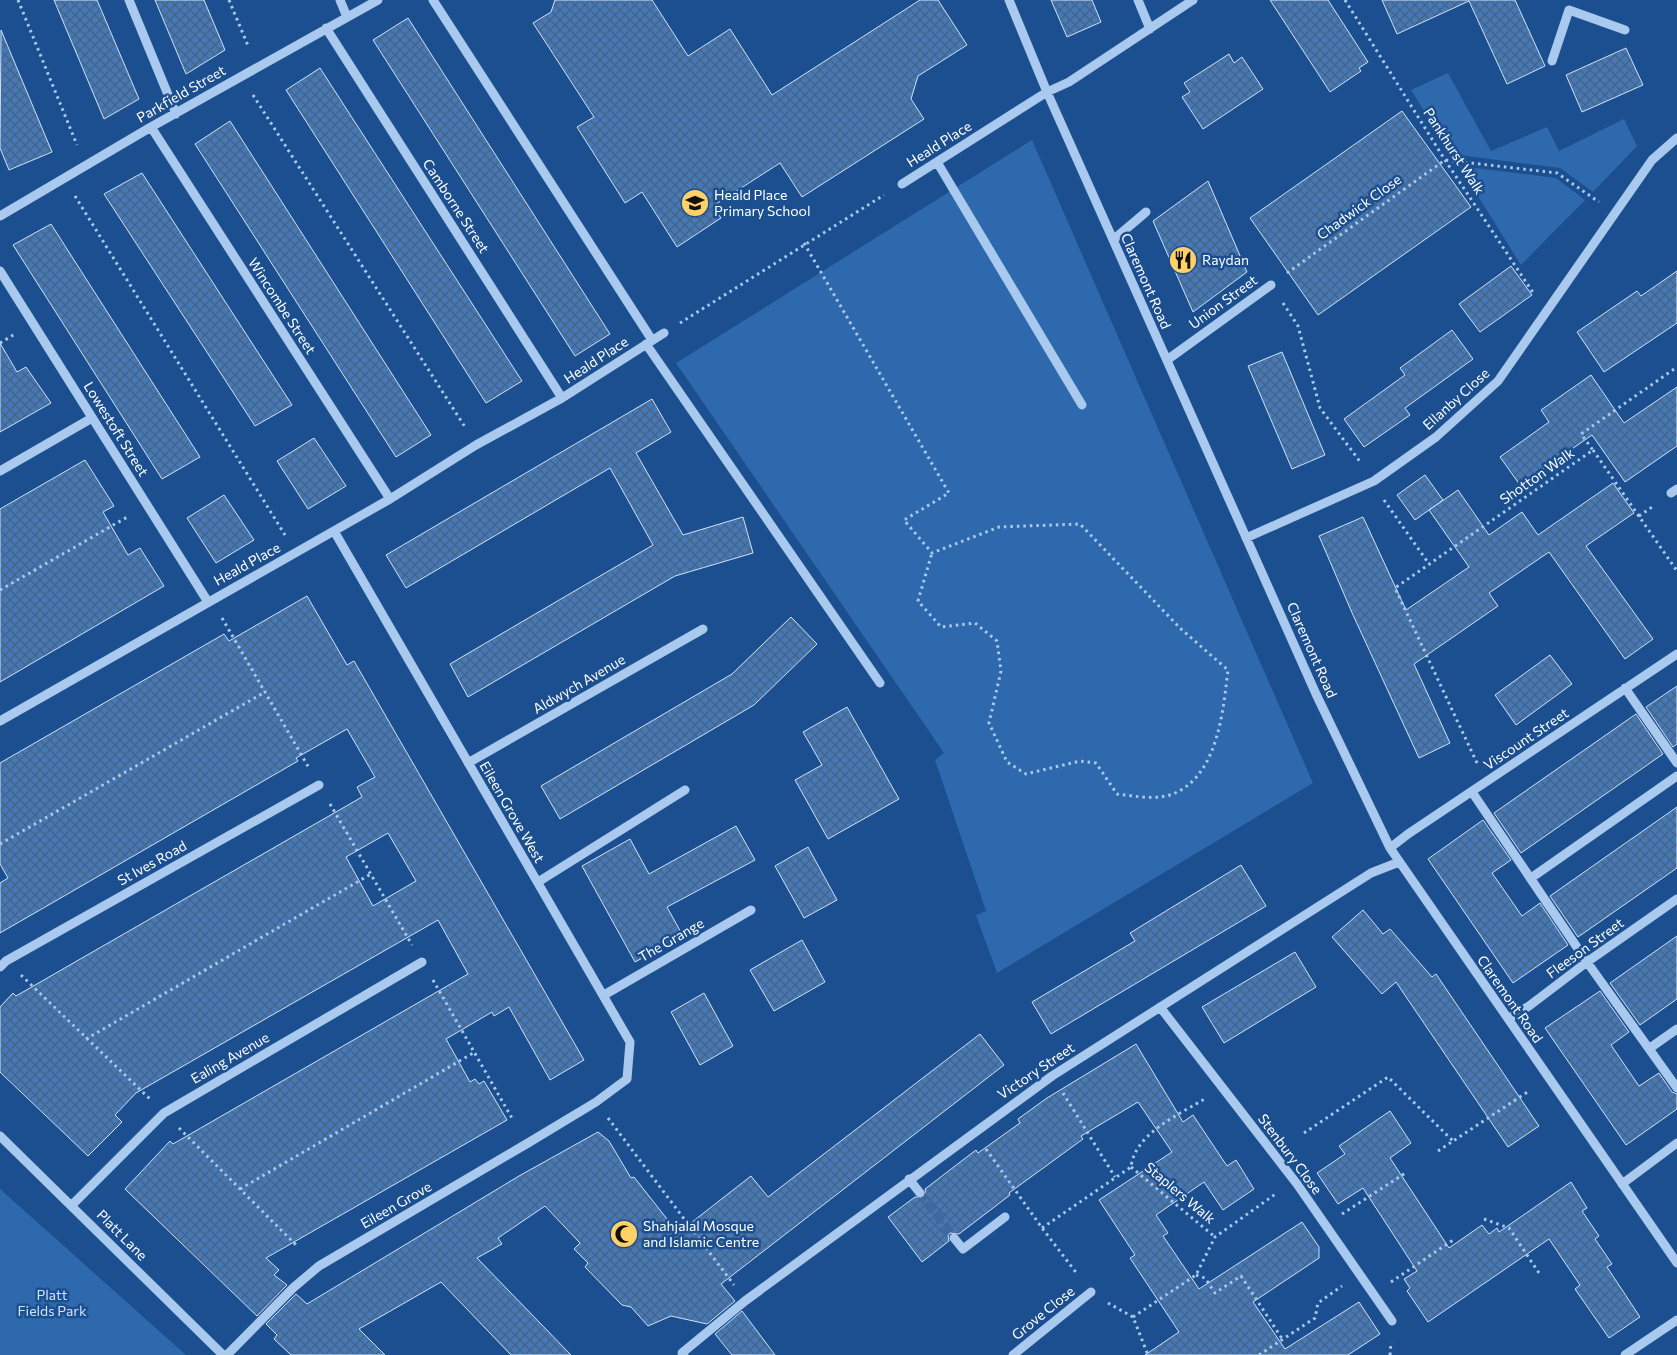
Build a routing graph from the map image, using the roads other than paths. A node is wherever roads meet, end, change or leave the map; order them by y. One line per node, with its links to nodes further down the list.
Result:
1 (129, 0): 16 (street)
2 (340, 0): 10 (street)
3 (378, 0): 10 (street, Parkfield Street)
4 (433, 0): 27 (street)
5 (1008, 0): 15 (street, Claremont Road)
6 (1138, 0): 12 (street)
7 (1194, 0): 12 (street, Heald Place)
8 (1564, 0): 9 (street)
9 (1569, 10): 13 (street); 14 (street)
10 (347, 17): 11 (street, Parkfield Street)
11 (326, 28): 16 (street, Parkfield Street); 29 (street, Camborne Street)
12 (1150, 30): 15 (street, Heald Place)
13 (1625, 30)
14 (1552, 61)
15 (1047, 92): 19 (street, Heald Place); 23 (street, Claremont Road)
16 (176, 114): 17 (street, Parkfield Street)
17 (151, 127): 21 (street, Parkfield Street); 33 (street, Wincombe Street)
18 (1677, 138): 35 (street, Ellanby Close)
19 (937, 162): 20 (street, Heald Place); 30 (street)
20 (902, 184)
21 (1, 212)
22 (1146, 212): 23 (street)
23 (1113, 240): 28 (street, Claremont Road)
24 (0, 271): 31 (street, Lowestoft Street)
25 (1271, 284): 28 (street, Union Street)
26 (664, 333): 27 (street, Heald Place)
27 (649, 342): 29 (street, Heald Place); 39 (street)
28 (1166, 360): 35 (street, Claremont Road)
29 (562, 398): 33 (street, Heald Place)
30 (1082, 405)
31 (92, 418): 32 (street); 36 (street, Lowestoft Street)
32 (0, 471)
33 (390, 500): 34 (street, Heald Place)
34 (334, 530): 36 (street, Heald Place); 42 (street, Eileen Grove West)
35 (1246, 538): 48 (street, Claremont Road)
36 (209, 601): 41 (street, Heald Place)
37 (703, 629): 42 (street, Aldwych Avenue)
38 (1677, 654): 40 (street, Viscount Street)
39 (880, 683)
40 (1625, 688): 43 (street); 47 (street, Viscount Street)
41 (0, 721)
42 (468, 763): 51 (street, Eileen Grove West)
43 (1677, 763)
44 (1677, 776): 50 (street)
45 (319, 785): 56 (street, St Ives Road)
46 (685, 790): 51 (street)
47 (1472, 792): 48 (street, Viscount Street); 50 (street)
48 (1390, 848): 49 (street, Claremont Road)
49 (1399, 862): 58 (street, Victory Street); 59 (street, Claremont Road)
50 (1531, 878): 55 (street)
51 (538, 882): 57 (street, Eileen Grove West)
52 (1677, 899): 55 (street, Fleeson Street)
53 (751, 910): 57 (street, The Grange)
54 (422, 962): 69 (street, Ealing Avenue)
55 (1587, 962): 59 (street, Fleeson Street); 61 (street)
56 (0, 967)
57 (604, 995): 63 (street, Eileen Grove West)
58 (1160, 1007): 66 (street, Victory Street); 75 (street, Stenbury Close)
59 (1508, 1019): 67 (street, Claremont Road)
60 (1677, 1029): 61 (street)
61 (1650, 1048): 62 (street)
62 (1677, 1088)
63 (596, 1102): 77 (street, Eileen Grove)
64 (0, 1136): 69 (street, Platt Lane)
65 (1677, 1143): 67 (street)
66 (909, 1179): 68 (street); 78 (street, Victory Street)
67 (1622, 1184): 72 (street, Claremont Road)
68 (920, 1193)
69 (72, 1205): 76 (street, Platt Lane)
70 (1005, 1217): 71 (street)
71 (954, 1238)
72 (1677, 1263)
73 (1091, 1292): 79 (street, Grove Close)
74 (1677, 1320): 80 (street)
75 (1392, 1321)
76 (223, 1355)
77 (227, 1355)
78 (684, 1355)
79 (1013, 1355)
80 (1625, 1355)

